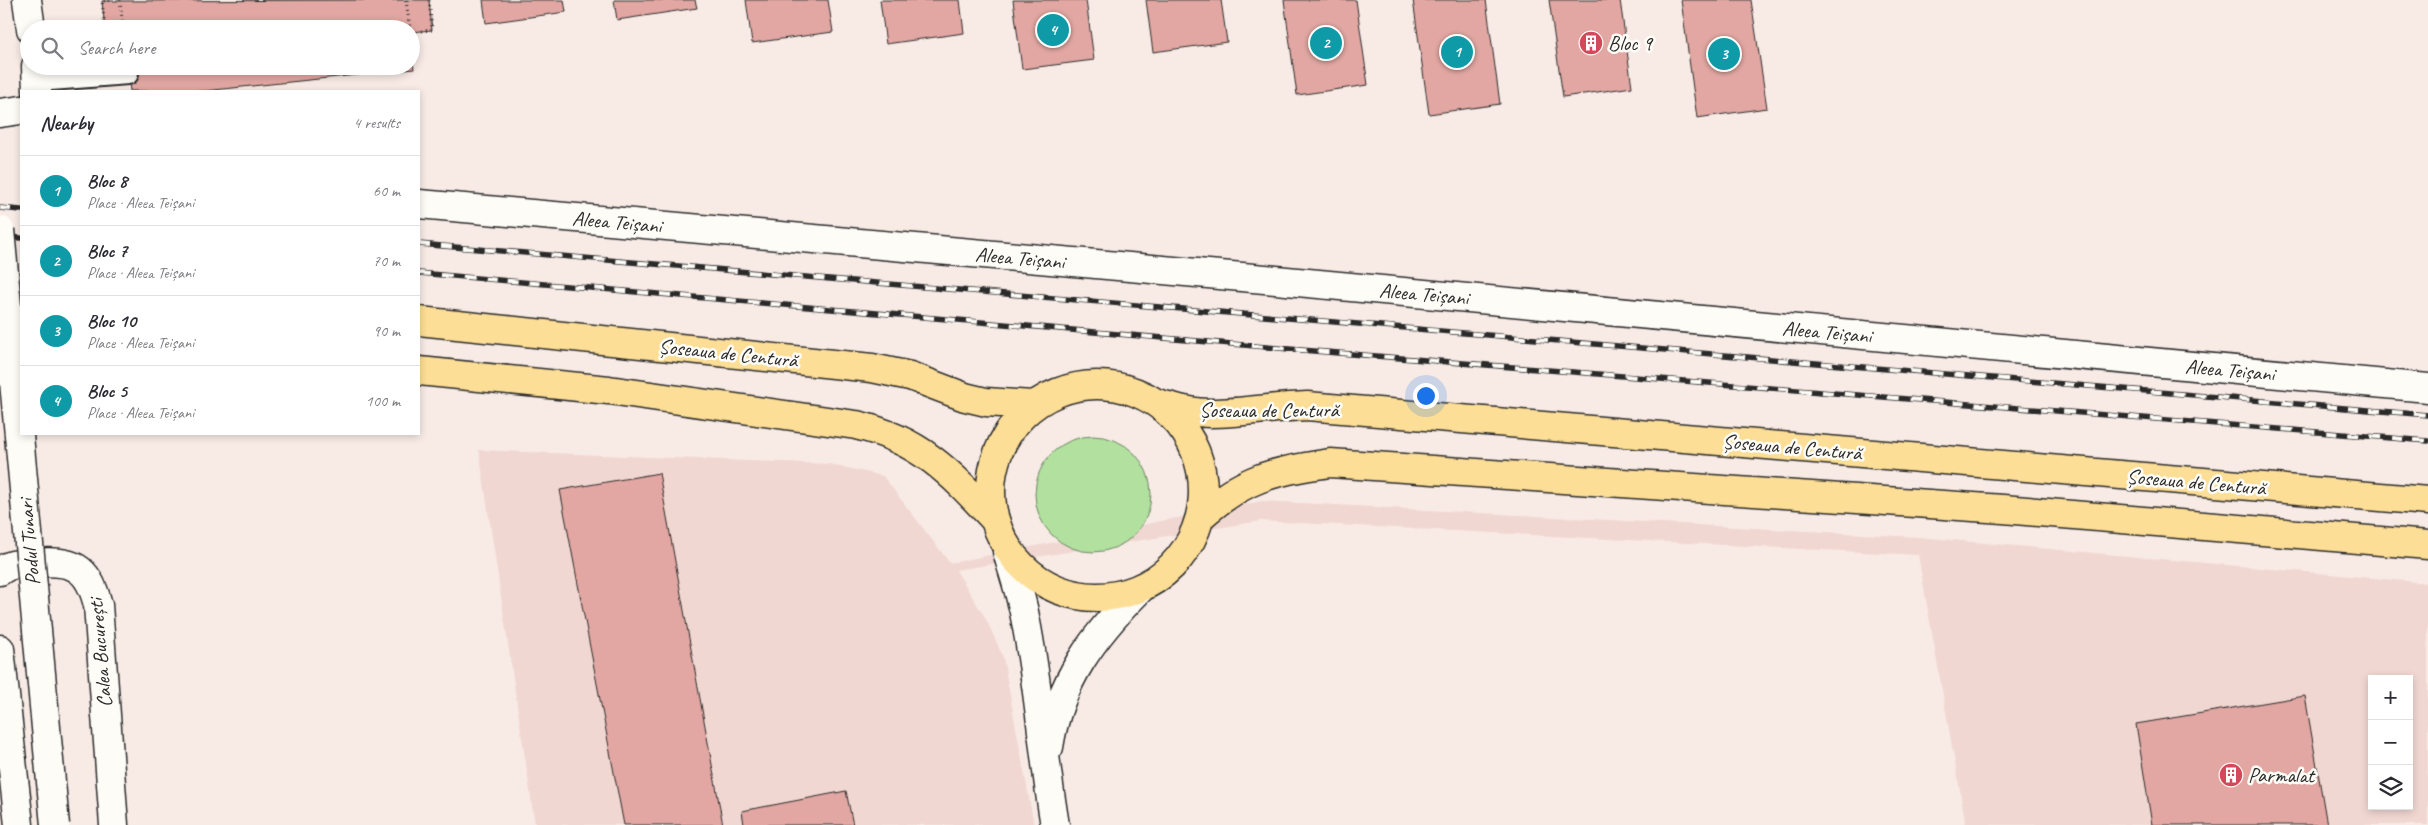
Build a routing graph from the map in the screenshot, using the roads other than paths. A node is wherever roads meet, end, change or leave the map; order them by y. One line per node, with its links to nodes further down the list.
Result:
1 (27, 0): 2 (street)
2 (30, 20)
3 (113, 75): 4 (lane)
4 (37, 80)
5 (420, 204): 13 (street, Aleea Teișani)
6 (0, 230): 26 (street, Podul Tunari, bridge)
7 (0, 278): 8 (main road)
8 (20, 281)
9 (420, 321): 15 (main road, Șoseaua de Centură)
10 (0, 352): 11 (main road)
11 (20, 356)
12 (420, 371): 17 (main road)
13 (2428, 388)
14 (1158, 403): 15 (main road); 16 (main road, Șoseaua de Centură); 18 (main road)
15 (1033, 405): 17 (main road)
16 (2428, 501)
17 (993, 518): 20 (main road)
18 (1200, 518): 19 (main road, Șoseaua de Centură); 22 (main road)
19 (2428, 545)
20 (1007, 550): 22 (main road); 24 (street)
21 (0, 571): 27 (street, Calea București)
22 (1140, 589): 24 (street)
23 (0, 648): 25 (street)
24 (1045, 768): 28 (street)
25 (19, 825)
26 (55, 825)
27 (114, 825)
28 (1056, 825)

